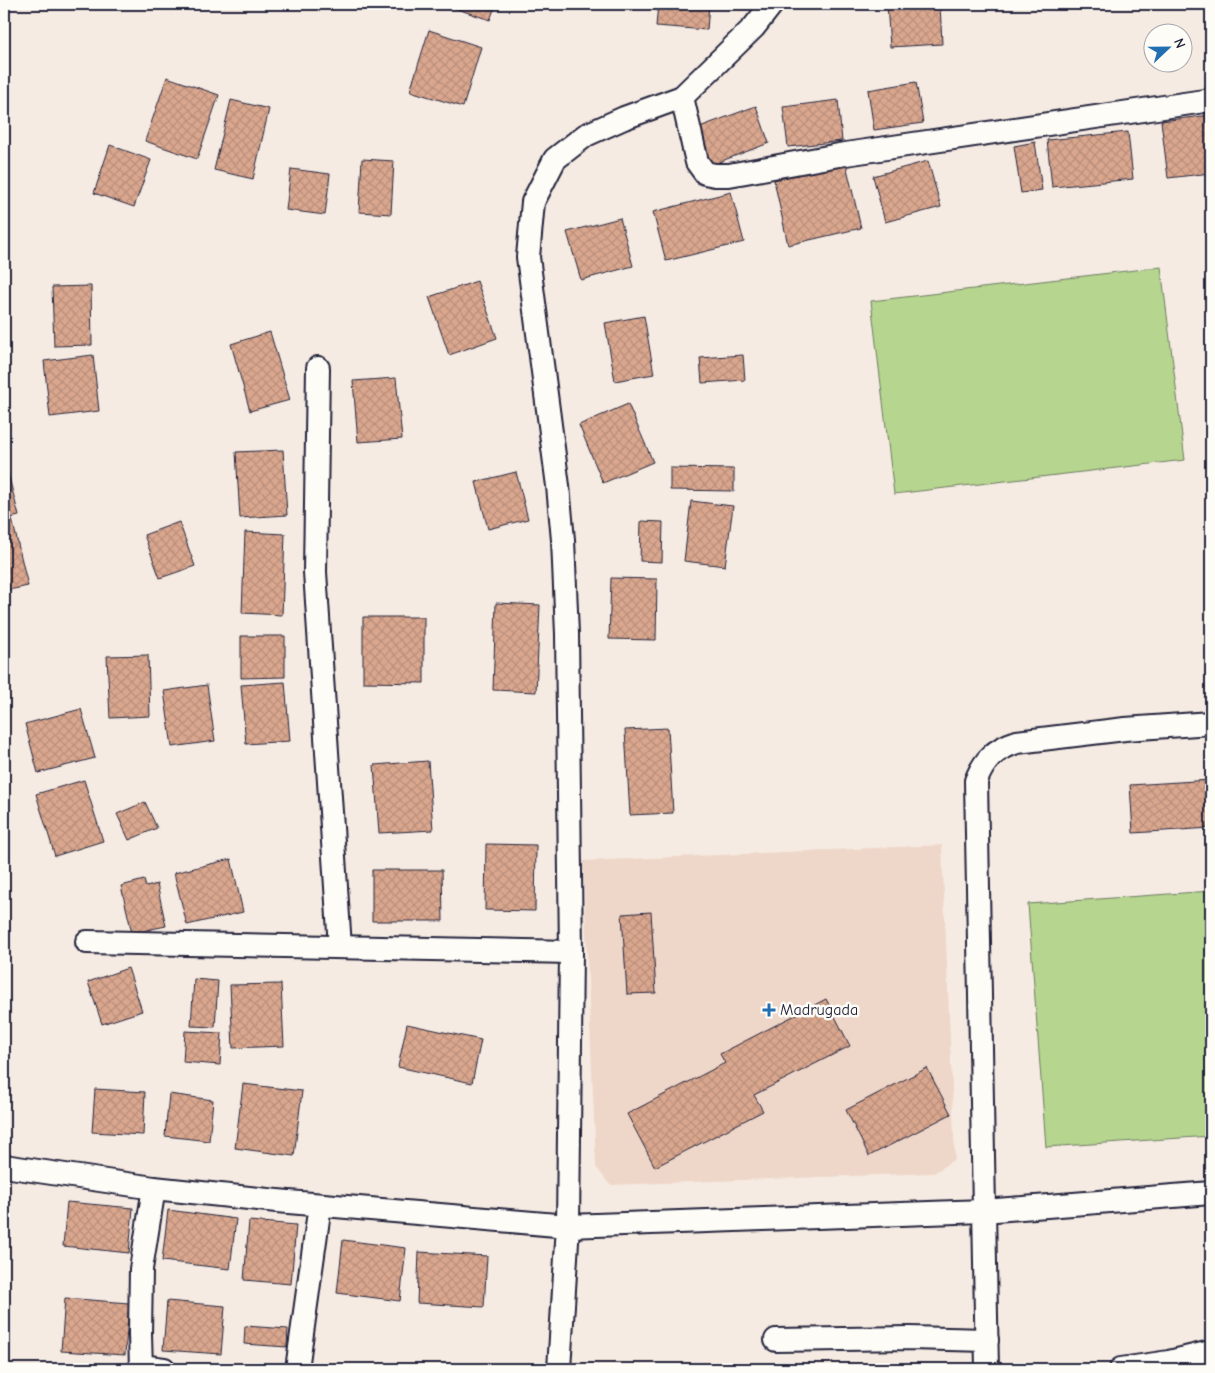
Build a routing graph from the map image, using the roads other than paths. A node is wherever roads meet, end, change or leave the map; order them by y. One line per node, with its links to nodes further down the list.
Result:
1 (772, 4): 2 (street)
2 (682, 97): 3 (street); 8 (street)
3 (1211, 100)
4 (318, 368): 7 (street)
5 (1211, 723): 13 (street)
6 (87, 942): 7 (street)
7 (340, 947): 8 (street)
8 (571, 952): 14 (street)
9 (4, 1166): 10 (street)
10 (154, 1188): 12 (street); 18 (street)
11 (1211, 1193): 13 (street)
12 (320, 1205): 14 (street); 20 (street)
13 (984, 1211): 14 (street); 16 (street)
14 (568, 1226): 21 (street)
15 (776, 1340): 16 (street)
16 (987, 1340): 22 (street)
17 (1211, 1352): 23 (street)
18 (141, 1367): 19 (street)
19 (164, 1369)
20 (297, 1369)
21 (559, 1369)
22 (987, 1369)
23 (1121, 1369)

